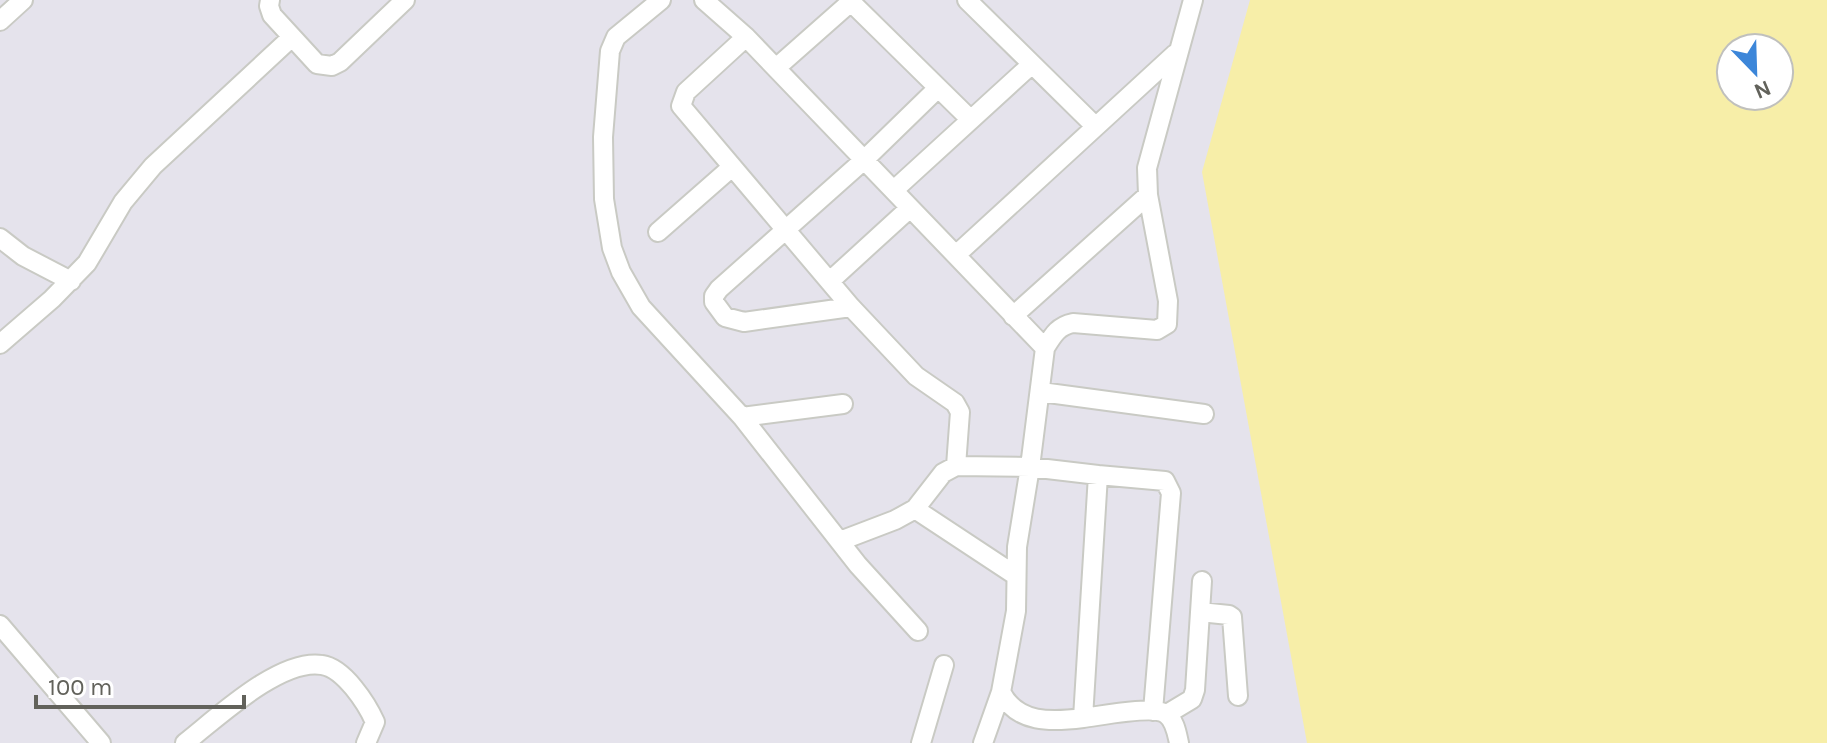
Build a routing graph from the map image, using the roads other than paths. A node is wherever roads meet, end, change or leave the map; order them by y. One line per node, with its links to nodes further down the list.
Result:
1 (270, 0): 10 (street)
2 (405, 0): 10 (street)
3 (661, 0): 36 (street)
4 (704, 0): 11 (street)
5 (967, 0): 13 (street)
6 (1193, 0): 12 (street)
7 (852, 1): 14 (street); 15 (street)
8 (17, 2): 9 (street)
9 (0, 21)
10 (292, 37): 27 (street)
11 (746, 37): 14 (street); 19 (street)
12 (1176, 53): 17 (street); 21 (street)
13 (1032, 64): 16 (street); 17 (street)
14 (776, 68): 18 (street)
15 (938, 88): 16 (street); 18 (street)
16 (970, 119): 20 (street)
17 (1095, 126): 26 (street)
18 (864, 160): 20 (street); 23 (street)
19 (732, 167): 23 (street); 24 (street)
20 (894, 190): 22 (street)
21 (1148, 195): 30 (street); 32 (street)
22 (910, 208): 26 (street); 28 (street)
23 (785, 231): 28 (street); 29 (street)
24 (658, 232)
25 (0, 238): 27 (street)
26 (956, 255): 30 (street)
27 (71, 281): 31 (street)
28 (830, 281): 29 (street)
29 (851, 307): 37 (street)
30 (1013, 316): 32 (street)
31 (0, 344)
32 (1045, 348): 33 (street)
33 (1041, 392): 35 (street); 38 (street)
34 (843, 404): 36 (street)
35 (1204, 414)
36 (742, 417): 41 (street)
37 (956, 466): 38 (street); 40 (street)
38 (1030, 467): 39 (street); 42 (street)
39 (1098, 475): 50 (street); 51 (street)
40 (915, 509): 41 (street); 42 (street)
41 (840, 541): 46 (street)
42 (1015, 575): 48 (street)
43 (1202, 581): 44 (street)
44 (1200, 612): 49 (street); 50 (street)
45 (0, 625): 52 (street)
46 (918, 631)
47 (944, 665): 55 (street)
48 (1001, 692): 51 (street); 56 (street)
49 (1238, 696)
50 (1160, 712): 51 (street); 57 (street)
51 (1083, 718)
52 (92, 740)
53 (185, 743): 54 (street)
54 (366, 743)
55 (921, 743)
56 (983, 743)
57 (1179, 743)

